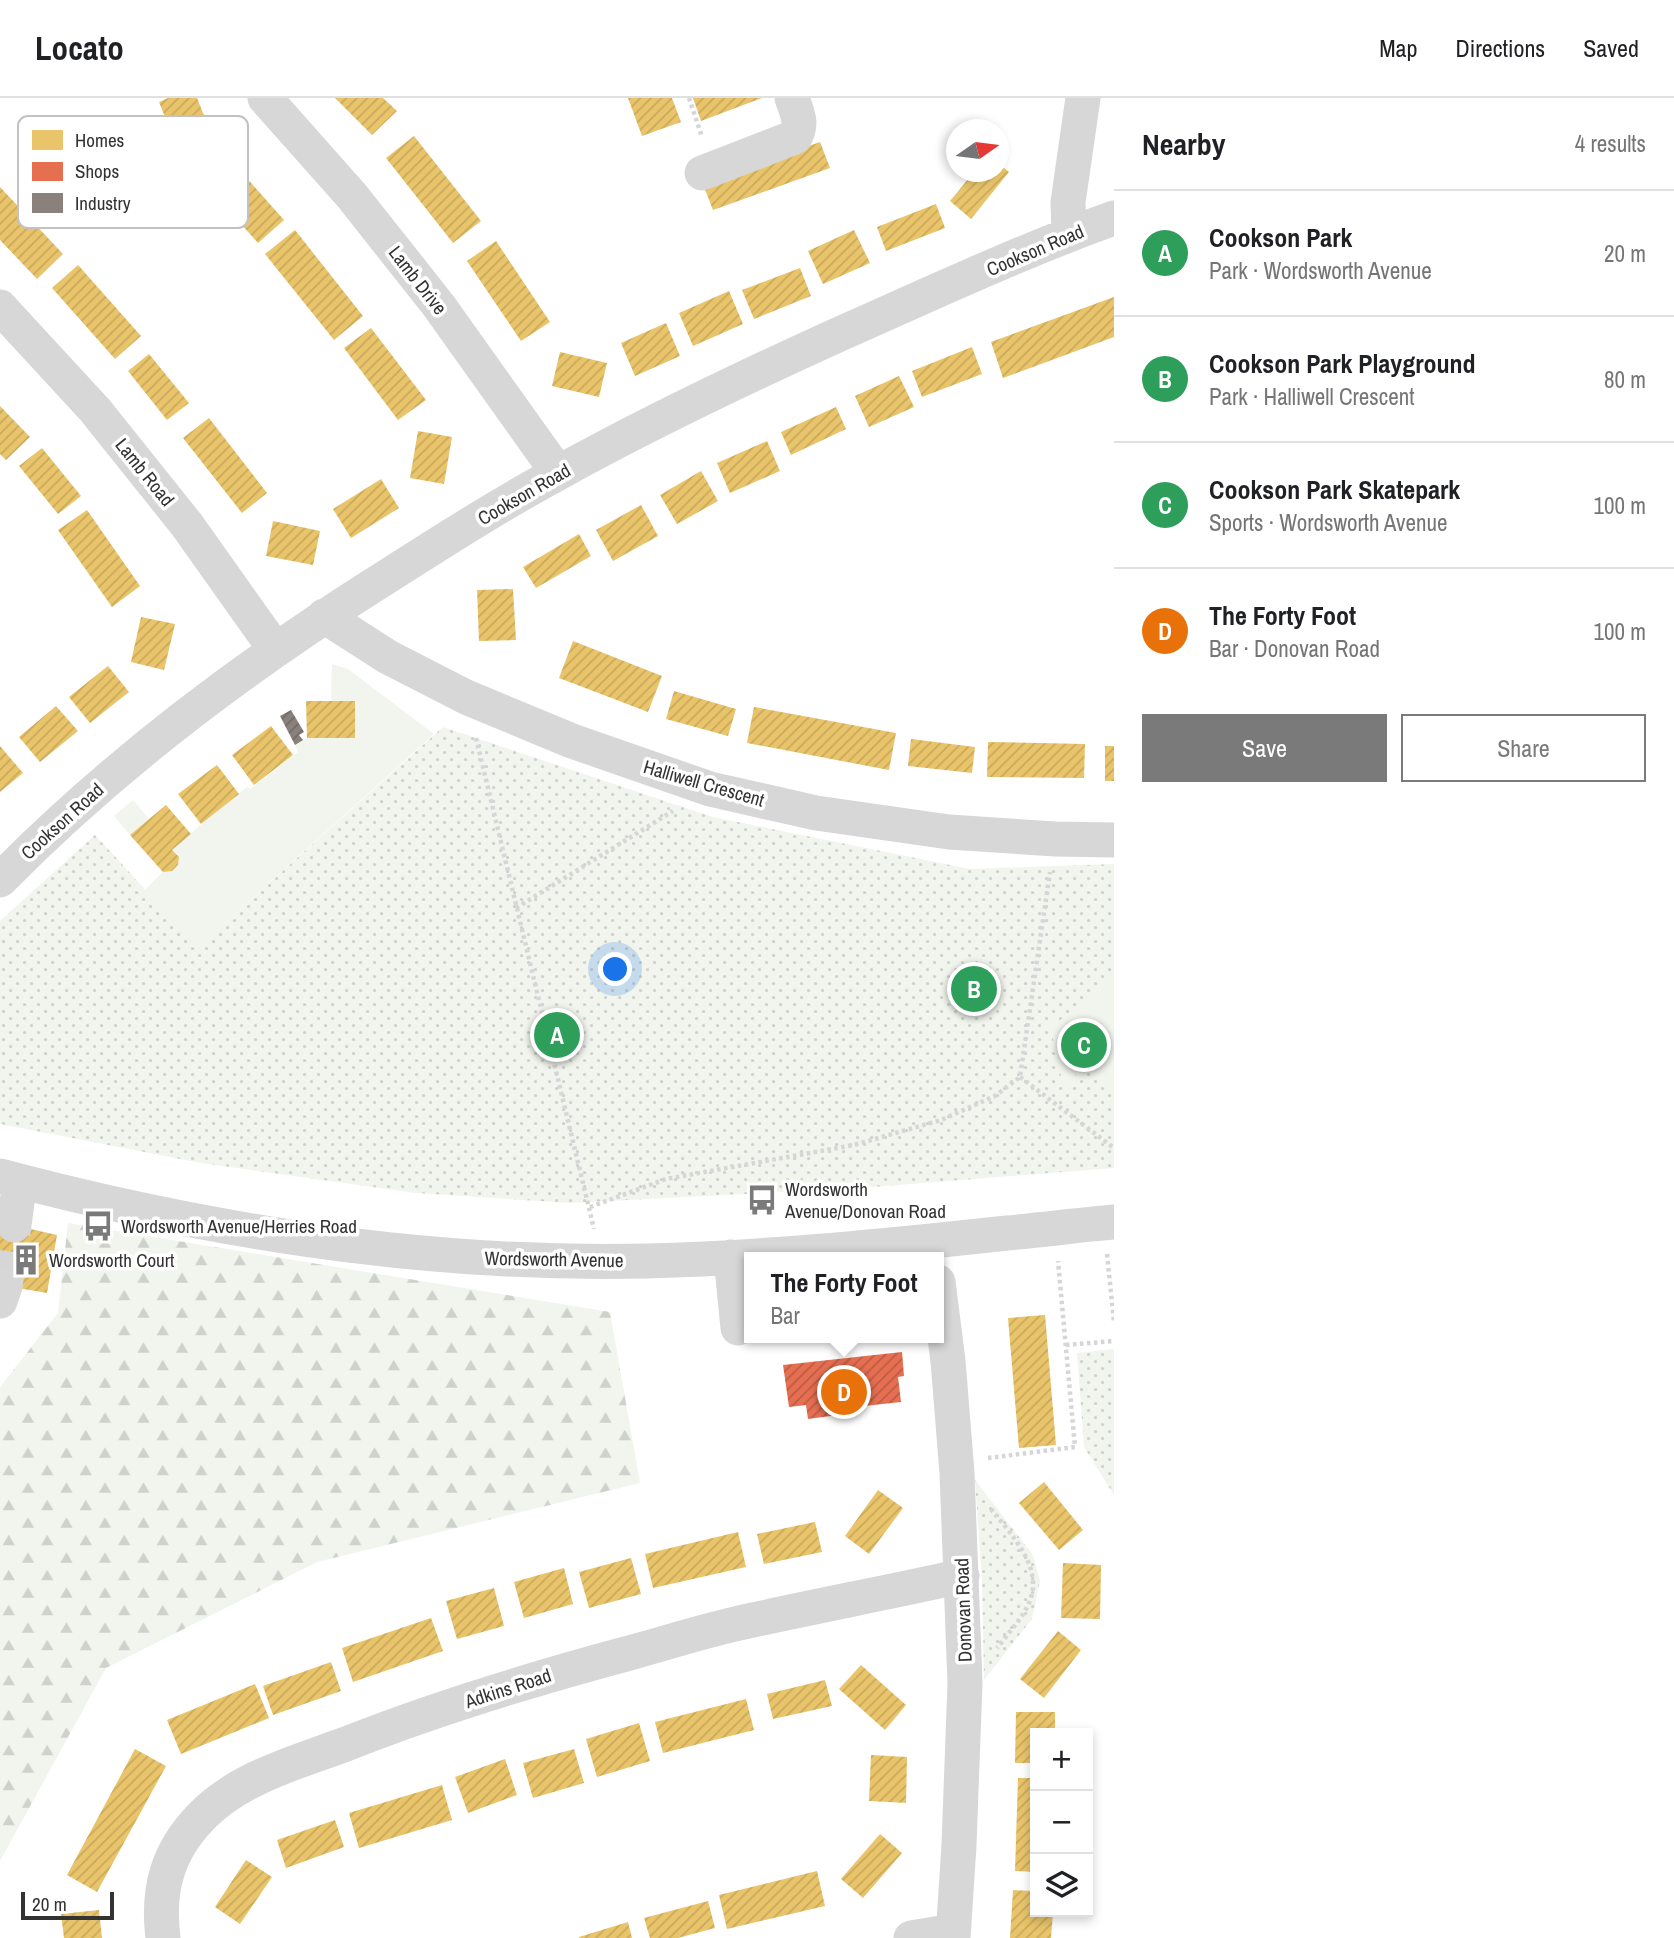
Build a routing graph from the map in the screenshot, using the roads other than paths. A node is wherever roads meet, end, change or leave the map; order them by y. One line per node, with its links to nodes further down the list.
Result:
1 (265, 98): 8 (street, Lamb Drive)
2 (792, 98): 4 (street)
3 (1083, 98): 6 (street)
4 (707, 171)
5 (1114, 218): 6 (street, Cookson Road)
6 (1069, 234): 8 (street, Cookson Road)
7 (0, 307): 10 (street, Lamb Road)
8 (558, 472): 9 (street, Cookson Road)
9 (324, 616): 10 (street, Cookson Road); 11 (street, Halliwell Crescent)
10 (275, 649): 12 (street, Cookson Road)
11 (1114, 840)
12 (0, 880)
13 (10, 1178): 15 (street); 19 (street, Wordsworth Avenue)
14 (1109, 1222): 16 (street, Wordsworth Avenue)
15 (14, 1225)
16 (935, 1249): 17 (street, Wordsworth Avenue)
17 (858, 1252)
18 (744, 1256): 19 (street, Wordsworth Avenue)
19 (730, 1257): 21 (street)
20 (944, 1325): 22 (street, Donovan Road)
21 (738, 1328)
22 (962, 1576): 23 (street, Donovan Road); 24 (street, Adkins Road)
23 (953, 1935): 25 (street)
24 (163, 1938)
25 (911, 1938)

